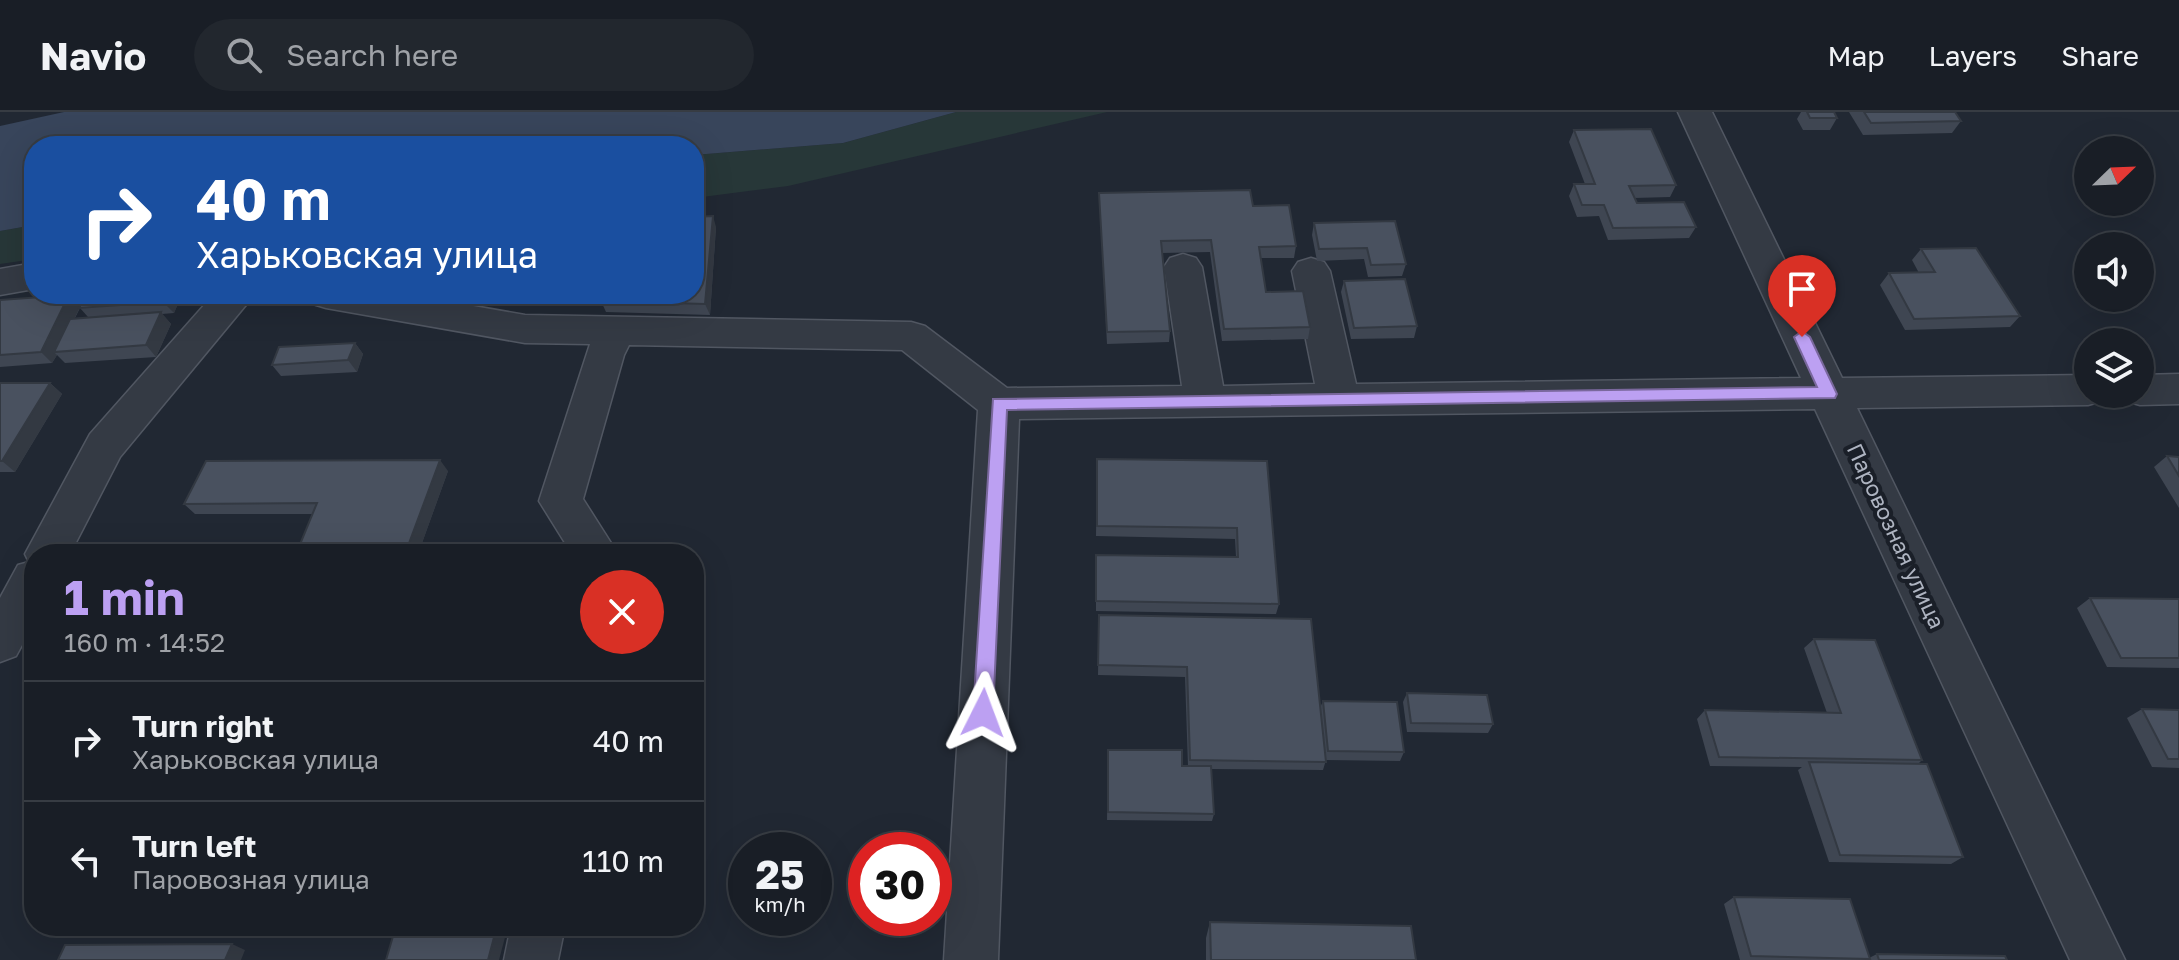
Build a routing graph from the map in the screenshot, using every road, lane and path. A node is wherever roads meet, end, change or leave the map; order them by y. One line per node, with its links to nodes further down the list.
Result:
1 (1695, 112): 12 (street, Паровозная улица)
2 (1183, 267): 14 (street)
3 (1311, 271): 13 (street)
4 (24, 278): 5 (street)
5 (0, 282)
6 (227, 304): 16 (street)
7 (383, 304): 8 (street)
8 (618, 331): 15 (street); 17 (street)
9 (2179, 389): 11 (street)
10 (2074, 390): 12 (street)
11 (2154, 390)
12 (1829, 394): 13 (street); 23 (street, Паровозная улица)
13 (1339, 400): 14 (street)
14 (1205, 401): 15 (street)
15 (999, 404): 22 (street)
16 (52, 544)
17 (589, 544)
18 (24, 598): 19 (street)
19 (0, 642)
20 (536, 936): 21 (street)
21 (531, 960)
22 (971, 960)
23 (2098, 960)

